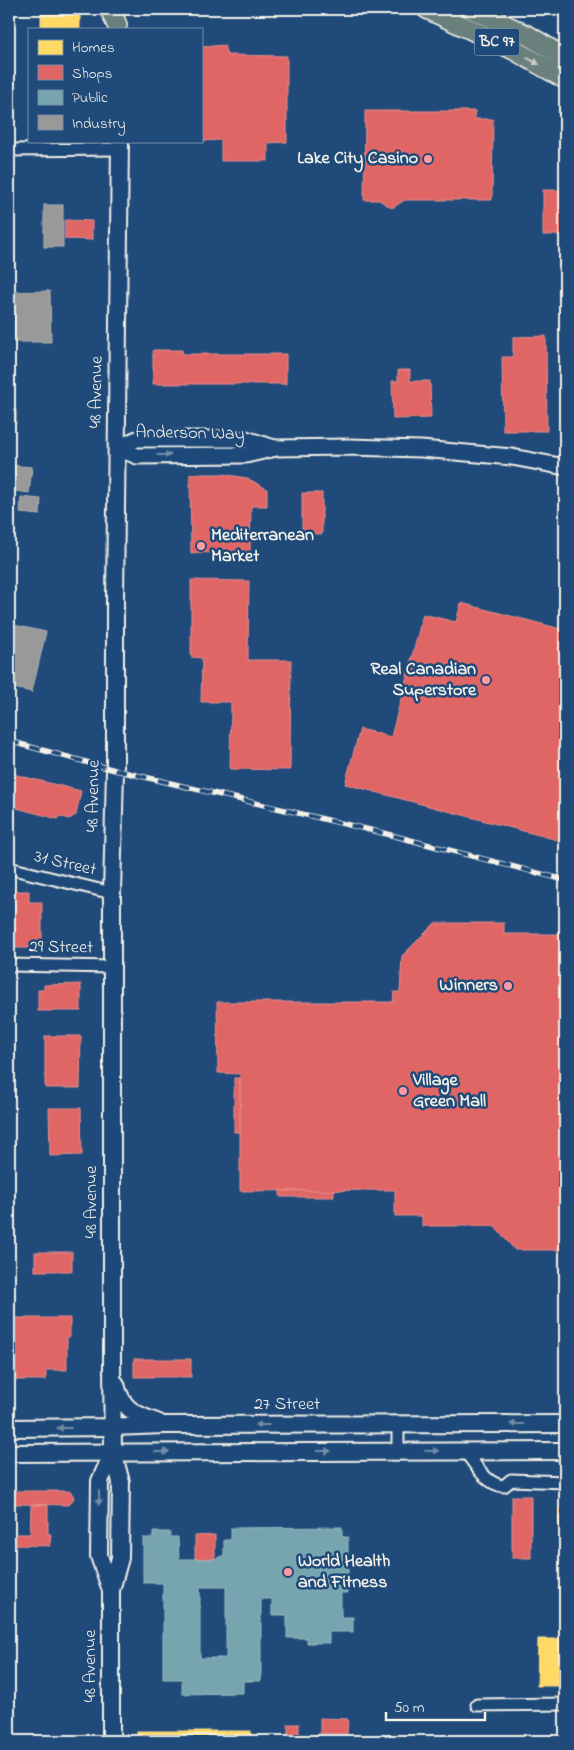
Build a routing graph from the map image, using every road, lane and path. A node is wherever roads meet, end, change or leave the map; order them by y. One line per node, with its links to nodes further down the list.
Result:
1 (427, 9): 4 (highway, BC 97, one-way to 4)
2 (472, 9): 3 (highway, BC 97)
3 (565, 58)
4 (565, 79)
5 (120, 145): 6 (street); 7 (main road, 48 Avenue)
6 (9, 150)
7 (117, 448): 8 (street, Anderson Way); 10 (main road, 48 Avenue)
8 (565, 467)
9 (9, 868): 10 (street, 31 Street)
10 (112, 893): 12 (main road, 48 Avenue)
11 (9, 965): 12 (street, 29 Street)
12 (112, 967): 13 (main road, 48 Avenue)
13 (112, 1366): 15 (main road); 17 (main road, 48 Avenue)
14 (565, 1424): 16 (main road, 27 Street, one-way to 16)
15 (164, 1425): 16 (main road, 27 Street, one-way to 15); 17 (main road, 27 Street)
16 (398, 1425): 19 (street)
17 (113, 1427): 18 (main road, 27 Street, one-way to 18); 20 (main road, 48 Avenue)
18 (9, 1428)
19 (398, 1451): 20 (main road, one-way to 19); 21 (main road, one-way to 21)
20 (113, 1452): 23 (main road); 27 (main road, 48 Avenue)
21 (466, 1452): 22 (main road); 24 (street)
22 (565, 1452)
23 (9, 1453)
24 (565, 1482)
25 (565, 1704): 26 (street)
26 (477, 1705)
27 (111, 1741)

